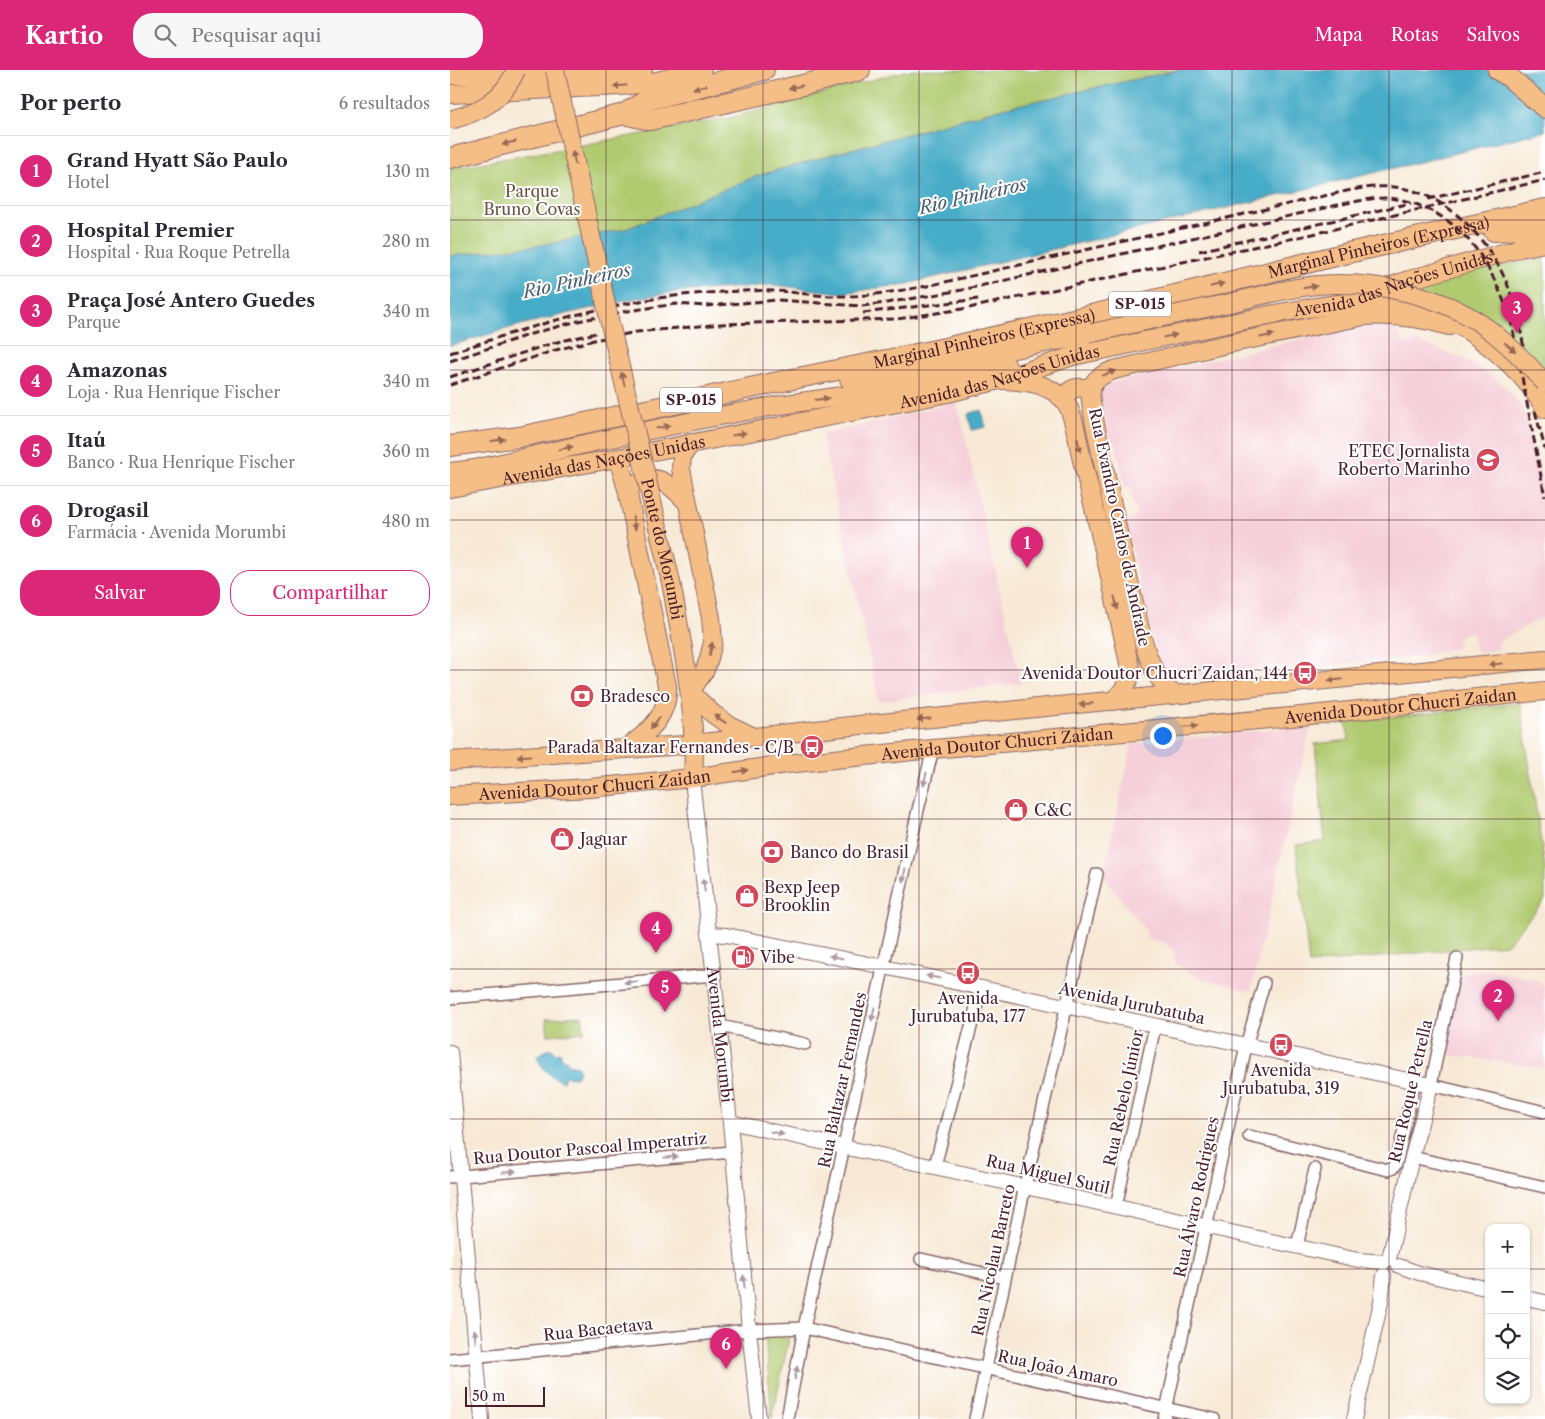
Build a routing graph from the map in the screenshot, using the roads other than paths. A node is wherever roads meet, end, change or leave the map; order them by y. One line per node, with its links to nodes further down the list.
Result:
1 (516, 70): 12 (main road, bridge)
2 (555, 70): 36 (main road, Ponte do Morumbi, one-way to 2, bridge)
3 (702, 70): 9 (main road, one-way to 9)
4 (764, 70): 11 (highway, one-way to 11)
5 (860, 70): 11 (highway, one-way to 11)
6 (1498, 70): 10 (highway)
7 (637, 71): 8 (main road)
8 (450, 75)
9 (450, 94)
10 (1545, 108)
11 (624, 114): 13 (highway, one-way to 13)
12 (450, 120)
13 (450, 158)
14 (1545, 209): 16 (highway, Marginal Pinheiros (Expressa) / SP-015)
15 (1545, 227): 16 (highway)
16 (1452, 231): 22 (highway, Marginal Pinheiros (Expressa) / SP-015, one-way to 16)
17 (1545, 243): 18 (main road, Avenida das Nações Unidas)
18 (1345, 303): 20 (main road); 21 (main road, Avenida das Nações Unidas, one-way to 18)
19 (1086, 334): 22 (highway); 24 (main road, one-way to 24, bridge); 26 (main road)
20 (1473, 334): 25 (main road, Rua Evandro Carlos de Andrade, one-way to 20); 28 (main road)
21 (1073, 356): 23 (main road, Avenida das Nações Unidas); 26 (main road)
22 (788, 380): 30 (highway, Marginal Pinheiros (Expressa) / SP-015, one-way to 22)
23 (999, 380): 27 (main road); 29 (main road, Avenida das Nações Unidas, one-way to 23)
24 (1545, 383)
25 (1091, 389): 27 (main road); 38 (main road, Rua Evandro Carlos de Andrade)
26 (860, 394): 32 (main road, one-way to 26)
27 (1063, 399): 39 (main road, Rua Evandro Carlos de Andrade, one-way to 39)
28 (1545, 409)
29 (691, 443): 31 (main road, Avenida das Nações Unidas); 35 (main road)
30 (450, 446)
31 (618, 458): 33 (main road, Avenida das Nações Unidas); 34 (main road)
32 (450, 472)
33 (450, 488)
34 (627, 489): 35 (main road); 46 (main road, one-way to 46)
35 (687, 502): 41 (main road, one-way to 35)
36 (683, 649): 41 (main road, Avenida Morumbi)
37 (1545, 659): 42 (main road, Avenida Doutor Chucri Zaidan, one-way to 42)
38 (1153, 668): 39 (main road); 42 (main road, Rua Evandro Carlos de Andrade)
39 (1131, 672): 43 (main road, Rua Evandro Carlos de Andrade)
40 (1545, 691): 47 (main road, Avenida Doutor Chucri Zaidan, one-way to 40)
41 (690, 692): 44 (main road, one-way to 41); 45 (main road, Avenida Morumbi)
42 (1173, 695): 43 (main road, Avenida Doutor Chucri Zaidan)
43 (1113, 701): 44 (main road, Avenida Doutor Chucri Zaidan, one-way to 44)
44 (755, 737): 45 (main road, Avenida Doutor Chucri Zaidan)
45 (694, 744): 46 (main road, Avenida Doutor Chucri Zaidan); 49 (main road, Avenida Morumbi)
46 (625, 749): 48 (main road, Avenida Doutor Chucri Zaidan, one-way to 48)
47 (933, 749): 49 (main road, Avenida Doutor Chucri Zaidan, one-way to 47); 54 (street, Rua Baltazar Fernandes, one-way to 54)
48 (450, 761)
49 (693, 778): 50 (main road, Avenida Doutor Chucri Zaidan); 52 (street, Avenida Morumbi, one-way to 49)
50 (450, 796)
51 (1097, 874): 59 (street, Rua Nicolau Barreto)
52 (710, 934): 54 (street, Avenida Jurubatuba, one-way to 52); 55 (street, Avenida Morumbi)
53 (1457, 958): 66 (street, Rua Roque Petrella)
54 (884, 967): 57 (street, Avenida Jurubatuba, one-way to 54); 70 (street, Rua Baltazar Fernandes, one-way to 70)
55 (714, 975): 58 (street, one-way to 58); 60 (street, Avenida Morumbi)
56 (1264, 983): 63 (street, Rua Álvaro Rodrigues)
57 (981, 988): 59 (street, Avenida Jurubatuba); 73 (street)
58 (450, 998)
59 (1066, 1006): 61 (street, Avenida Jurubatuba); 76 (street, Rua Nicolau Barreto)
60 (720, 1026): 62 (street); 68 (street, Avenida Morumbi)
61 (1156, 1026): 63 (street, Avenida Jurubatuba); 78 (street, Rua Rebelo Júnior)
62 (805, 1044)
63 (1246, 1046): 65 (street, Avenida Jurubatuba); 79 (street, Rua Álvaro Rodrigues)
64 (450, 1052): 75 (street)
65 (1415, 1081): 66 (street, Avenida Jurubatuba); 69 (street)
66 (1431, 1085): 67 (street, Avenida Jurubatuba); 72 (street, Rua Roque Petrella)
67 (1545, 1112)
68 (730, 1122): 70 (street, Rua Miguel Sutil, one-way to 70); 71 (street, Avenida Morumbi)
69 (1248, 1136)
70 (844, 1147): 73 (street, Rua Miguel Sutil); 87 (street, Rua Baltazar Fernandes)
71 (732, 1152): 75 (street, Rua Doutor Pascoal Imperatriz, one-way to 71); 88 (street, Avenida Morumbi, one-way to 71)
72 (1412, 1157): 77 (street); 82 (street, Rua Roque Petrella)
73 (935, 1166): 76 (street, Rua Miguel Sutil)
74 (1315, 1169): 80 (street)
75 (455, 1177): 89 (street, one-way to 75)
76 (1025, 1186): 78 (street, Rua Miguel Sutil); 83 (street, Rua Nicolau Barreto)
77 (1545, 1187)
78 (1116, 1207): 79 (street, Rua Miguel Sutil)
79 (1207, 1226): 80 (street, Rua Miguel Sutil); 92 (street, Rua Álvaro Rodrigues)
80 (1297, 1246): 82 (street, Rua Miguel Sutil)
81 (921, 1258): 83 (street)
82 (1391, 1268): 84 (street, Rua Miguel Sutil); 98 (street, Rua Roque Petrella)
83 (1005, 1278): 91 (street, Rua Nicolau Barreto)
84 (1485, 1288)
85 (1530, 1299): 86 (street)
86 (1545, 1302)
87 (804, 1328): 88 (street, Rua João Amaro); 91 (street, Rua João Amaro); 95 (street, Rua Baltazar Fernandes, one-way to 87)
88 (748, 1330): 89 (street, Rua Bacaetava); 94 (street, Avenida Morumbi)
89 (477, 1357): 90 (street, Rua Bacaetava); 93 (street)
90 (450, 1359)
91 (986, 1369): 92 (street, Rua João Amaro); 96 (street, Rua Nicolau Barreto)
92 (1165, 1414): 97 (street, Rua João Amaro)
93 (482, 1419)
94 (759, 1419)
95 (787, 1419)
96 (975, 1419)
97 (1214, 1419)
98 (1354, 1419)

